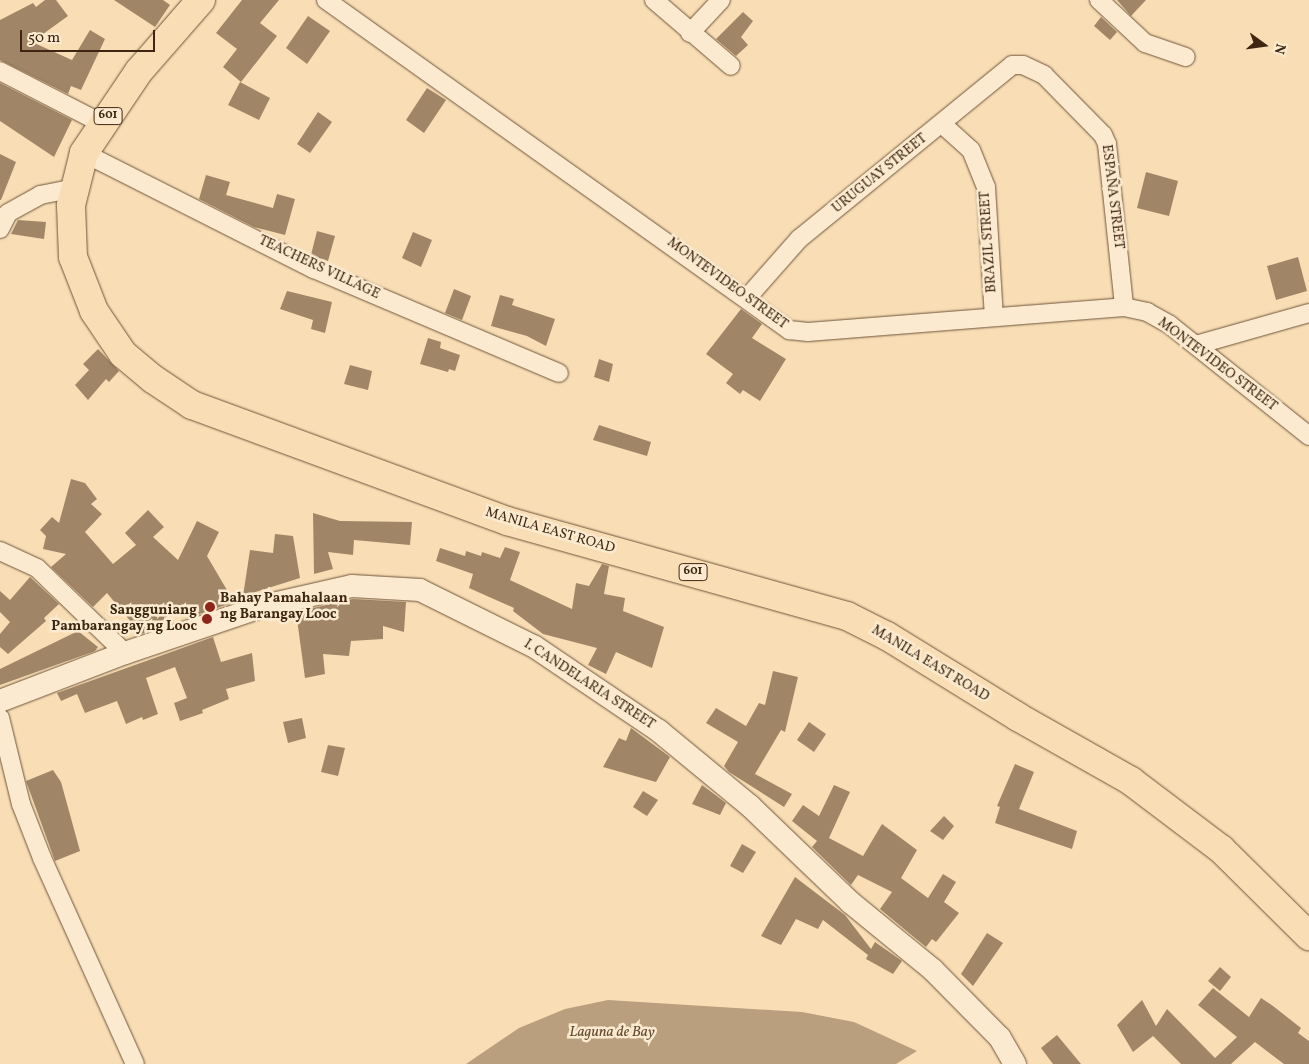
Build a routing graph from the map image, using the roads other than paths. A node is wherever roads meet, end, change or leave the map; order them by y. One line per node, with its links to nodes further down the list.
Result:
1 (201, 0): 11 (main road, MANILA EAST ROAD / 601)
2 (326, 0): 16 (street, MONTEVIDEO STREET)
3 (720, 0): 6 (street)
4 (1099, 0): 7 (street)
5 (659, 2): 6 (street)
6 (690, 33): 9 (street)
7 (1186, 57)
8 (1023, 64): 12 (street, URUGUAY STREET); 17 (street, ESPAÑA STREET)
9 (731, 66)
10 (0, 71): 11 (street)
11 (103, 124): 13 (main road, MANILA EAST ROAD / 601)
12 (942, 124): 16 (street, URUGUAY STREET); 19 (street, BRAZIL STREET)
13 (84, 153): 14 (main road, MANILA EAST ROAD / 601); 21 (street, TEACHERS VILLAGE)
14 (75, 188): 15 (street); 27 (main road, MANILA EAST ROAD / 601)
15 (0, 229)
16 (747, 298): 19 (street, MONTEVIDEO STREET)
17 (1124, 307): 19 (street, MONTEVIDEO STREET); 20 (street, MONTEVIDEO STREET)
18 (1309, 313): 20 (street)
19 (994, 316)
20 (1196, 346): 22 (street, MONTEVIDEO STREET)
21 (559, 373)
22 (1309, 436)
23 (0, 551): 24 (street)
24 (125, 653): 25 (street, I. CANDELARIA STREET); 29 (street, I. CANDELARIA STREET)
25 (0, 701)
26 (0, 718): 28 (street)
27 (1309, 936)
28 (135, 1064)
29 (1015, 1064)

